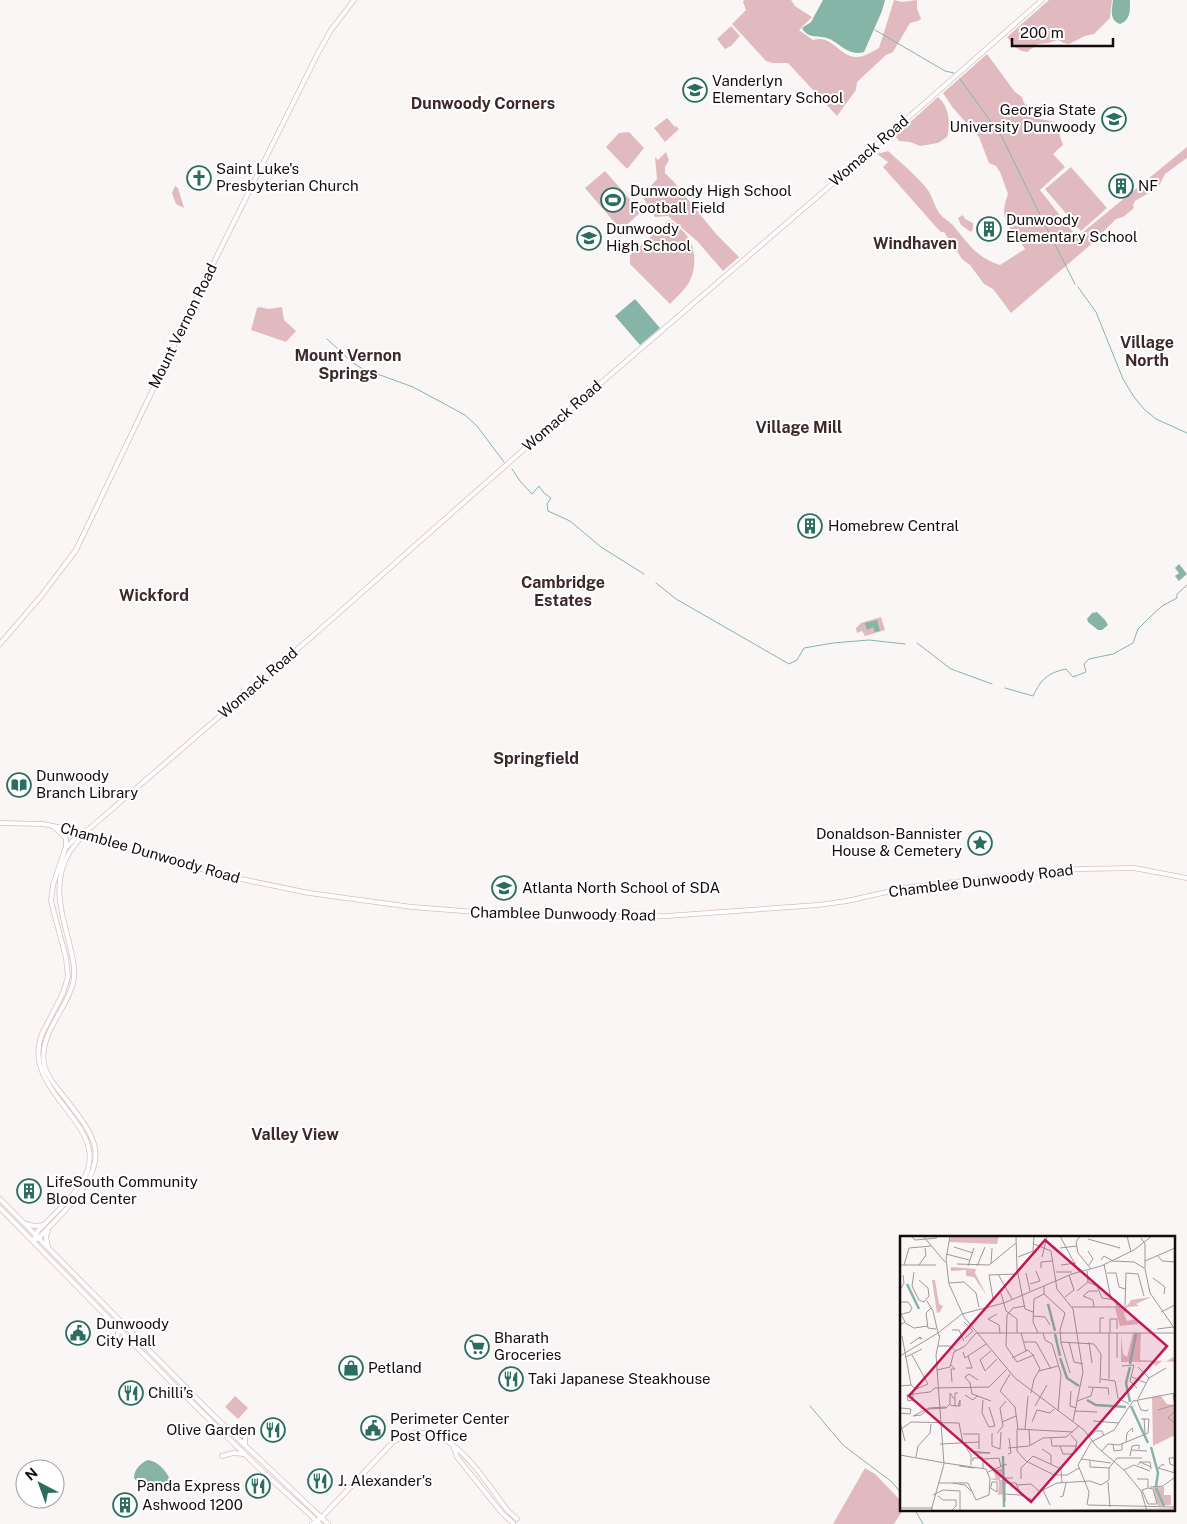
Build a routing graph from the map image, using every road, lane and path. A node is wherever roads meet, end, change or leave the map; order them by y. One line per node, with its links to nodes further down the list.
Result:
1 (354, 0): 3 (street, Mount Vernon Road)
2 (1042, 0): 6 (street, Womack Road)
3 (0, 644)
4 (0, 823): 5 (street, Chamblee Dunwoody Road)
5 (54, 827): 6 (street, Chamblee Dunwoody Road); 7 (street)
6 (84, 833): 7 (street); 8 (street, Chamblee Dunwoody Road); 13 (street)
7 (66, 849): 12 (street)
8 (1187, 878)
9 (0, 1199): 11 (street)
10 (0, 1208): 16 (street)
11 (25, 1224): 12 (street); 14 (street)
12 (44, 1225): 14 (street)
13 (50, 1227): 15 (street); 17 (street)
14 (36, 1234): 15 (street); 16 (street)
15 (39, 1238): 16 (street); 17 (street)
16 (33, 1241): 18 (street)
17 (48, 1247): 21 (street)
18 (118, 1328): 19 (street); 23 (street)
19 (117, 1342)
20 (245, 1432): 21 (street)
21 (246, 1447): 25 (street)
22 (454, 1448): 25 (street); 26 (street); 29 (street)
23 (244, 1454): 24 (street); 27 (street)
24 (222, 1456)
25 (322, 1518): 27 (street); 28 (street)
26 (515, 1518)
27 (317, 1523)
28 (328, 1524)
29 (513, 1524)

